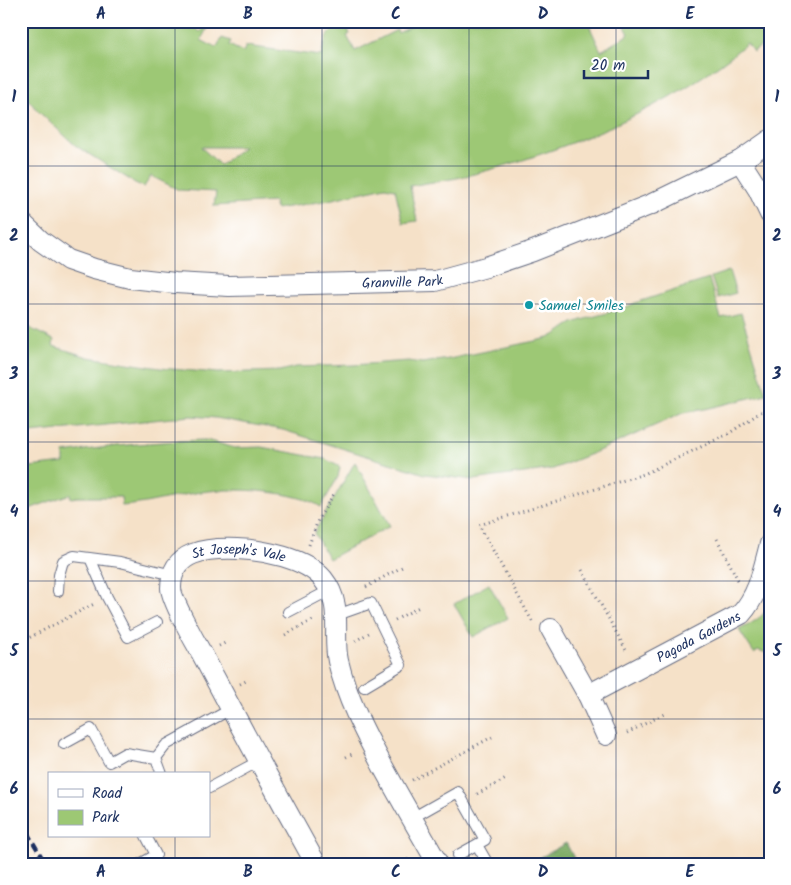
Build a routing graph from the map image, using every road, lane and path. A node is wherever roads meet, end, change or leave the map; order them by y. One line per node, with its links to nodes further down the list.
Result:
1 (770, 140): 2 (street, Granville Park)
2 (740, 161): 3 (street); 4 (street, Granville Park)
3 (770, 214)
4 (21, 222)
5 (770, 406): 22 (path)
6 (335, 492): 10 (path)
7 (717, 539): 14 (path)
8 (770, 544): 28 (street, Pagoda Gardens)
9 (90, 558): 13 (lane); 15 (lane); 16 (lane)
10 (304, 565): 13 (street, St Joseph's Vale); 17 (street, St Joseph's Vale)
11 (402, 567): 17 (path)
12 (582, 570): 26 (path)
13 (173, 575): 29 (street)
14 (742, 587)
15 (58, 591)
16 (107, 597): 20 (lane); 24 (path)
17 (334, 604): 19 (lane); 21 (lane); 23 (path); 25 (street)
18 (421, 606): 21 (path)
19 (288, 612)
20 (157, 622)
21 (383, 626): 25 (path); 27 (lane)
22 (543, 628): 28 (street)
23 (285, 635)
24 (21, 642)
25 (337, 651): 39 (street)
26 (627, 653)
27 (364, 687)
28 (588, 695): 31 (street)
29 (231, 710): 34 (lane); 35 (street)
30 (666, 714): 31 (path)
31 (613, 736)
32 (492, 737): 39 (path)
33 (64, 744): 34 (lane)
34 (156, 758): 36 (lane)
35 (259, 761): 38 (lane); 46 (street)
36 (161, 772)
37 (506, 779): 40 (path)
38 (210, 787)
39 (399, 796): 41 (street)
40 (463, 801): 41 (lane); 43 (lane)
41 (412, 818): 47 (street)
42 (147, 838): 45 (lane)
43 (477, 845): 44 (lane); 48 (lane)
44 (458, 855)
45 (140, 864)
46 (316, 864)
47 (438, 864)
48 (488, 864)

